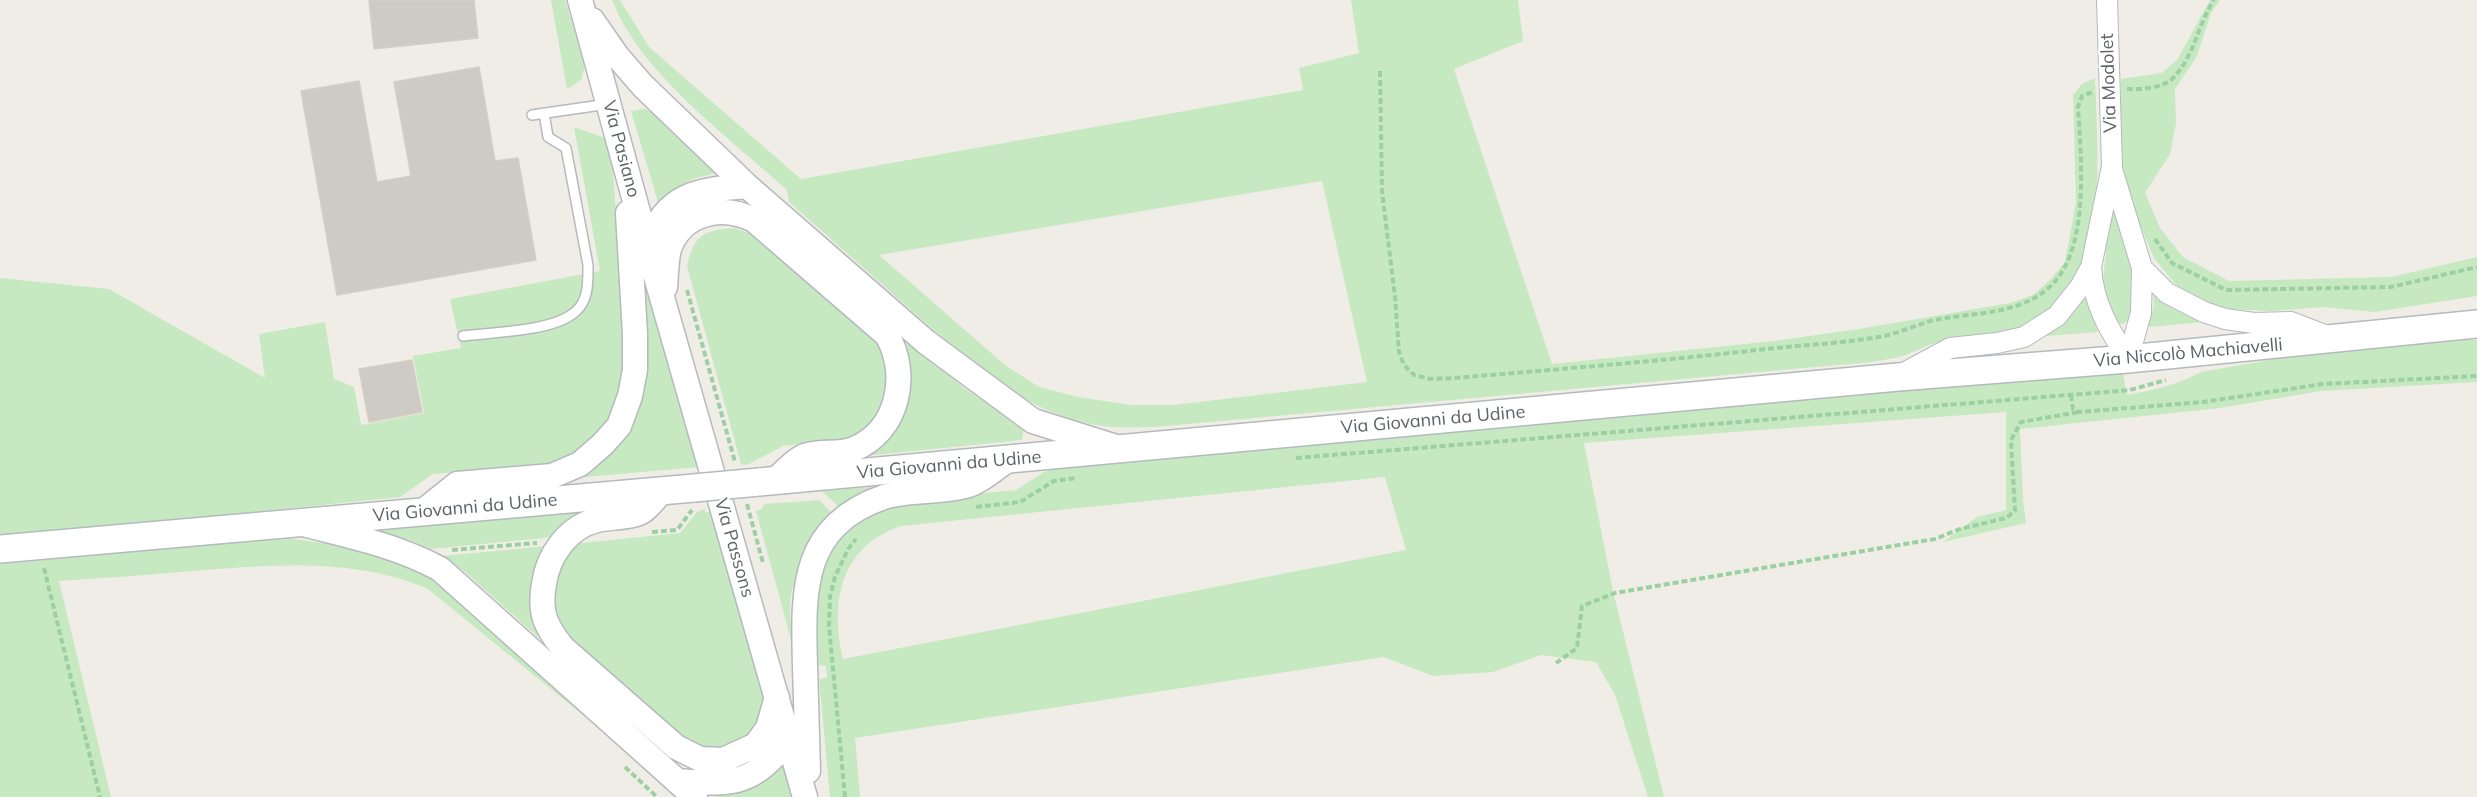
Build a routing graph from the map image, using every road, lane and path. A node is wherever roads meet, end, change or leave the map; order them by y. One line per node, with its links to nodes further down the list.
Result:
1 (2107, 0): 7 (street, Via Modolet)
2 (2214, 0): 6 (path)
3 (580, 2): 5 (street); 9 (street, Via Pasiano)
4 (1380, 71): 7 (path)
5 (643, 86): 9 (street); 14 (street)
6 (2130, 89): 7 (path); 8 (path)
7 (2109, 90): 13 (street, Via Modolet)
8 (2129, 98)
9 (608, 104): 10 (lane); 12 (street, Via Pasiano)
10 (544, 113): 11 (lane); 23 (lane)
11 (532, 115)
12 (624, 162): 16 (street, Via Pasiano); 38 (street)
13 (2112, 166): 17 (street, Via Modolet); 19 (street, Via Modolet)
14 (747, 186): 16 (street); 31 (street)
15 (2149, 231): 18 (path)
16 (647, 245): 21 (street, Via Pasiano)
17 (2091, 267): 25 (street, Via Modolet); 26 (street, Via Modolet)
18 (2477, 267)
19 (2142, 268): 24 (street, Via Modolet); 25 (street, Via Modolet)
20 (686, 286): 35 (path)
21 (663, 298): 35 (street); 47 (street, Via Passons)
22 (2477, 324): 24 (main road, Via Niccolò Machiavelli)
23 (463, 336)
24 (2334, 339): 25 (main road, Via Niccolò Machiavelli)
25 (2127, 359): 26 (main road, Via Niccolò Machiavelli)
26 (1898, 376): 31 (main road, Via Giovanni da Udine)
27 (2477, 376): 30 (path)
28 (2171, 379): 29 (path)
29 (2071, 395): 30 (path); 32 (path)
30 (2079, 412): 46 (path)
31 (1124, 449): 33 (main road, Via Giovanni da Udine)
32 (1287, 459)
33 (1008, 460): 35 (main road, Via Giovanni da Udine); 51 (street)
34 (1087, 477): 37 (path)
35 (754, 481): 36 (main road, Via Giovanni da Udine, bridge); 45 (path)
36 (662, 491): 38 (main road, Via Giovanni da Udine); 47 (street)
37 (974, 507)
38 (422, 512): 39 (main road, Via Giovanni da Udine)
39 (298, 523): 42 (main road, Via Giovanni da Udine); 49 (street)
40 (861, 532): 52 (path)
41 (548, 542): 44 (path)
42 (39, 545): 43 (main road, Via Giovanni da Udine); 50 (path)
43 (0, 549)
44 (446, 551)
45 (766, 573)
46 (1556, 663)
47 (777, 697): 48 (street, Via Passons)
48 (790, 738): 49 (street); 51 (street, Via Passons)
49 (686, 789)
50 (100, 797)
51 (807, 797)
52 (845, 797)

